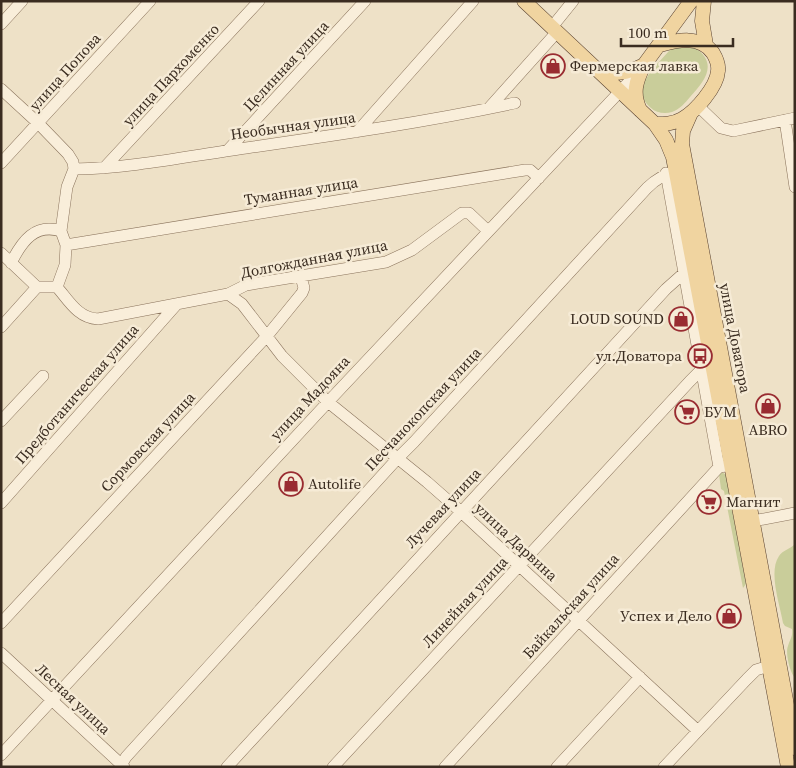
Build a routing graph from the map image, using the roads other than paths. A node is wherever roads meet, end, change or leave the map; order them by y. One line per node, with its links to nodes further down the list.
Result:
1 (22, 1): 10 (street)
2 (150, 1): 23 (street, улица Попова)
3 (259, 1): 28 (street, улица Пархоменко)
4 (365, 1): 26 (street, Целинная улица)
5 (473, 1): 25 (street)
6 (524, 1): 11 (main road)
7 (573, 1): 11 (street)
8 (691, 1): 13 (main road)
9 (704, 1): 12 (main road)
10 (1, 24)
11 (554, 29): 15 (main road); 19 (street)
12 (706, 45): 13 (main road); 20 (main road)
13 (660, 46): 14 (main road)
14 (644, 65): 15 (main road); 17 (street, улица Мадояна); 21 (main road)
15 (596, 69): 17 (main road)
16 (1, 89): 23 (street)
17 (620, 92): 21 (main road); 31 (street, улица Мадояна)
18 (515, 103): 19 (street, Необычная улица)
19 (489, 108): 25 (street, Необычная улица)
20 (694, 109): 22 (street); 24 (main road); 55 (main road, улица Доватора)
21 (640, 110): 24 (main road)
22 (790, 119): 32 (street)
23 (38, 123): 27 (street, улица Попова); 29 (street)
24 (655, 124): 30 (main road, улица Доватора)
25 (357, 132): 26 (street, Необычная улица)
26 (228, 150): 28 (street, Необычная улица)
27 (1, 163)
28 (104, 168): 29 (street, Необычная улица)
29 (74, 169): 33 (street)
30 (671, 172): 38 (street, улица Доватора); 50 (street, Песчанокопская улица); 51 (main road, улица Доватора)
31 (539, 178): 34 (street, улица Мадояна); 35 (street, Туманная улица)
32 (795, 188)
33 (61, 231): 35 (street); 37 (street)
34 (488, 231): 39 (street, Долгожданная улица); 48 (street, улица Мадояна)
35 (66, 245): 41 (street)
36 (1, 253): 37 (street)
37 (11, 263): 40 (street)
38 (684, 273): 46 (street, улица Доватора); 53 (street, Лучевая улица)
39 (302, 277): 42 (street, Долгожданная улица); 45 (street, Сормовская улица)
40 (37, 287): 41 (street); 44 (street)
41 (57, 287): 43 (street, Долгожданная улица)
42 (228, 294): 43 (street, Долгожданная улица); 45 (street, улица Дарвина)
43 (176, 305): 52 (street, Предботаническая улица)
44 (1, 327)
45 (267, 336): 48 (street, улица Дарвина); 58 (street, Сормовская улица)
46 (701, 370): 51 (street, улица Доватора); 56 (street, Линейная улица)
47 (43, 376): 49 (street)
48 (328, 402): 50 (street, улица Дарвина); 62 (street, улица Мадояна)
49 (1, 421)
50 (397, 458): 53 (street, улица Дарвина); 66 (street, Песчанокопская улица)
51 (725, 466): 57 (street, Байкальская улица); 60 (main road, улица Доватора)
52 (1, 503)
53 (460, 511): 56 (street, улица Дарвина); 67 (street, Лучевая улица)
54 (795, 513): 55 (street)
55 (752, 521): 64 (main road, улица Доватора)
56 (518, 566): 57 (street, улица Дарвина); 68 (street, Линейная улица)
57 (578, 620): 61 (street, улица Дарвина); 69 (street, Байкальская улица)
58 (1, 623)
59 (1, 653): 62 (street, Лесная улица)
60 (769, 666): 63 (street); 72 (main road, улица Доватора)
61 (640, 677): 63 (street, улица Дарвина); 70 (street)
62 (51, 701): 65 (street, улица Мадояна); 66 (street, Лесная улица)
63 (698, 730): 71 (street)
64 (795, 748)
65 (1, 755)
66 (122, 766)
67 (227, 767)
68 (333, 767)
69 (445, 767)
70 (557, 767)
71 (664, 767)
72 (788, 767)

